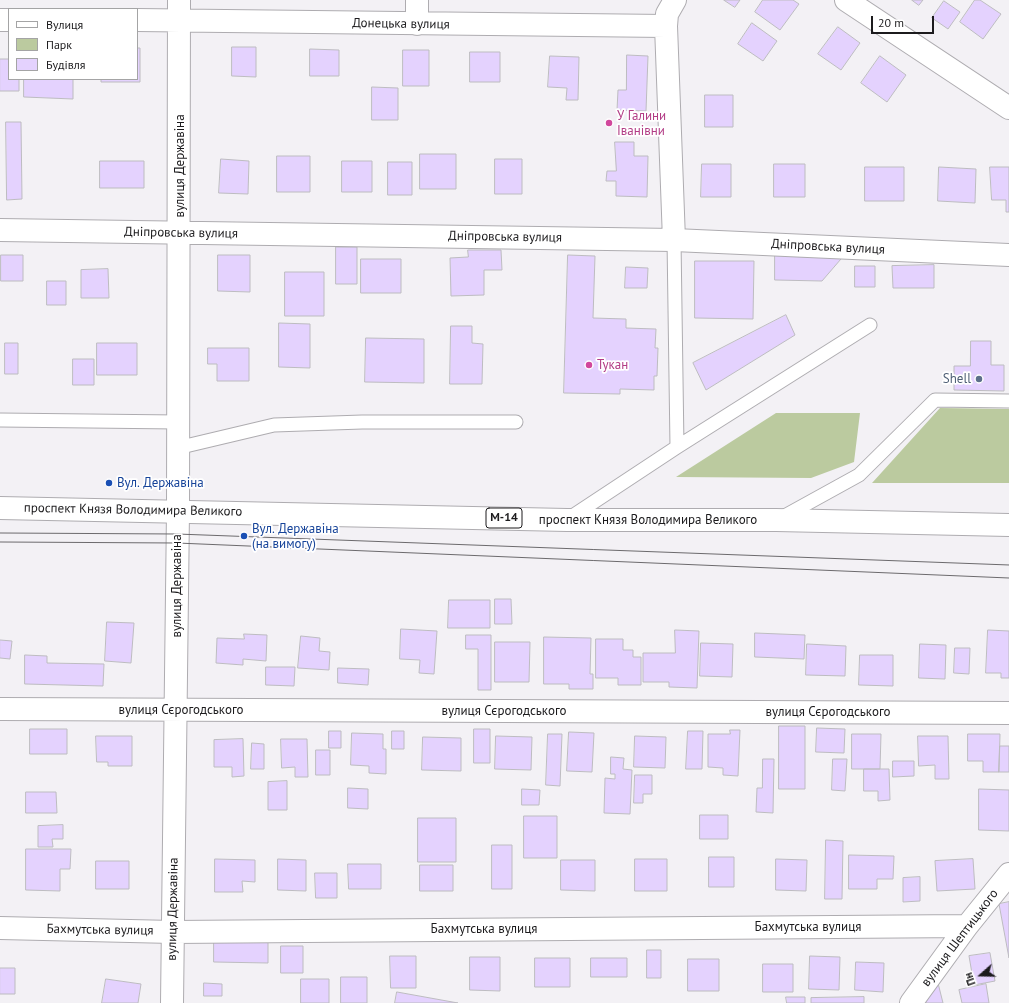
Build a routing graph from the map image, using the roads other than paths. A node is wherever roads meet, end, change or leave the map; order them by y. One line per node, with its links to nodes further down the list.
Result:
1 (417, 0): 6 (street)
2 (675, 0): 7 (street)
3 (846, 0): 8 (street)
4 (179, 10): 5 (street, Донецька вулиця); 6 (street, Донецька вулиця); 10 (street, вулиця Державіна)
5 (138, 20)
6 (417, 24): 7 (street, Донецька вулиця)
7 (666, 26): 11 (street)
8 (1009, 108)
9 (0, 230): 10 (street, Дніпровська вулиця)
10 (180, 233): 11 (street, Дніпровська вулиця); 16 (street, вулиця Державіна)
11 (674, 240): 12 (street, Дніпровська вулиця); 18 (lane)
12 (1009, 255)
13 (870, 325): 18 (lane)
14 (1009, 401): 23 (lane)
15 (0, 420): 16 (lane)
16 (178, 422): 19 (street, вулиця Державіна)
17 (516, 422): 19 (lane)
18 (678, 447): 22 (lane)
19 (177, 448): 21 (street, вулиця Державіна)
20 (0, 508): 21 (street, проспект Князя Володимира Великого / М-14)
21 (178, 511): 22 (street, проспект Князя Володимира Великого / М-14); 26 (street, вулиця Державіна)
22 (567, 520): 23 (street, проспект Князя Володимира Великого / М-14)
23 (776, 520): 24 (street, проспект Князя Володимира Великого / М-14)
24 (1009, 525)
25 (0, 709): 26 (street, вулиця Сєрогодського)
26 (176, 710): 27 (street, вулиця Сєрогодського); 31 (street, вулиця Державіна)
27 (1009, 713)
28 (1009, 874): 29 (street, вулиця Шептицького)
29 (967, 926): 31 (street, Бахмутська вулиця); 33 (street, вулиця Шептицького)
30 (0, 928): 31 (street, Бахмутська вулиця)
31 (173, 932): 32 (street, вулиця Державіна)
32 (172, 1003)
33 (911, 1003)

